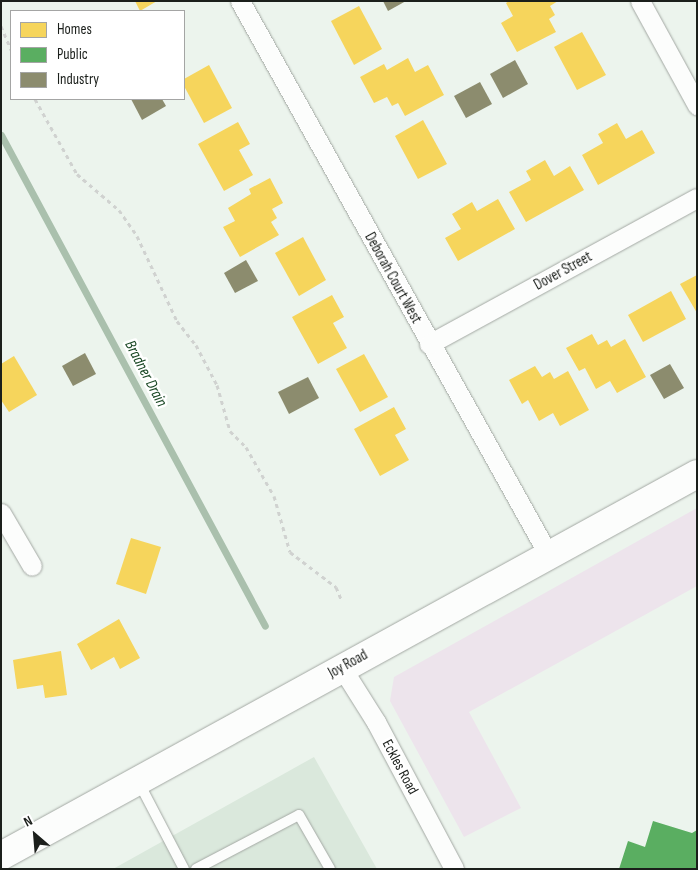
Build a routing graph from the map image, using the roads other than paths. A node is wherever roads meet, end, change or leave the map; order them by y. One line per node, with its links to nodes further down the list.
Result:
1 (240, 1): 5 (street, Deborah Court West)
2 (640, 1): 3 (street)
3 (697, 104)
4 (697, 198): 5 (street, Dover Street)
5 (429, 344): 8 (street, Deborah Court West)
6 (697, 474): 8 (street, Joy Road)
7 (1, 513): 9 (street)
8 (548, 554): 10 (street, Joy Road)
9 (32, 566)
10 (342, 668): 11 (street, Joy Road); 16 (street, Eckles Road)
11 (138, 781): 12 (street, Joy Road); 13 (lane)
12 (1, 856)
13 (184, 869)
14 (196, 869): 15 (lane)
15 (330, 869)
16 (454, 869)

